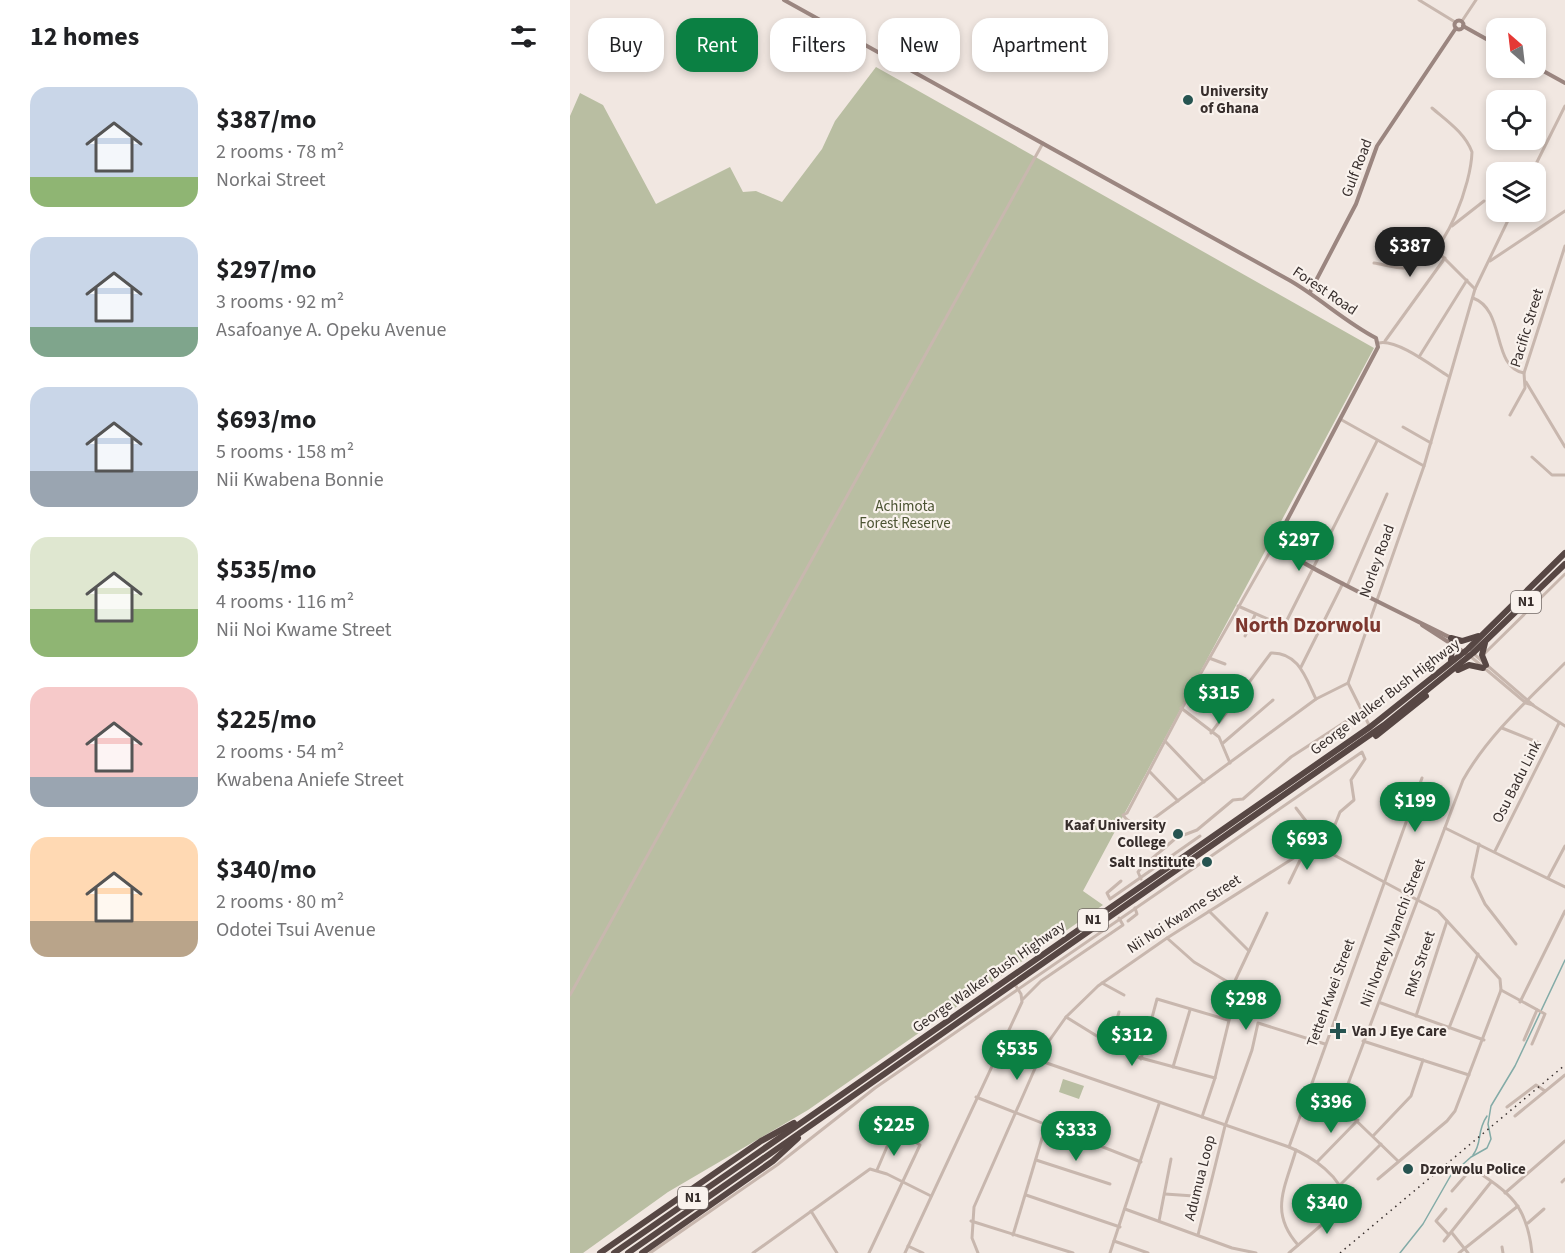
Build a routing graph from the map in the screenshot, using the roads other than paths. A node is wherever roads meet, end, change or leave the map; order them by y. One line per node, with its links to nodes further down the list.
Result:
1 (784, 0): 12 (main road, Forest Road)
2 (1419, 0): 4 (street)
3 (1476, 0): 5 (street)
4 (1455, 22): 5 (main road); 6 (main road)
5 (1462, 24): 6 (main road); 7 (main road)
6 (1456, 28): 25 (main road, Gulf Road)
7 (1486, 38)
8 (1546, 72): 9 (main road)
9 (1565, 82)
10 (1565, 106): 13 (street)
11 (1432, 108): 17 (street)
12 (1043, 143): 25 (main road, Forest Road); 118 (street)
13 (1537, 162)
14 (1484, 201): 17 (street)
15 (1565, 211): 21 (street)
16 (1507, 222): 21 (street, Norley Road)
17 (1450, 227): 19 (street)
18 (1565, 246): 30 (street, Pacific Street)
19 (1436, 249): 20 (street); 22 (street)
20 (1445, 258): 23 (street); 27 (street)
21 (1488, 262): 24 (street, Norley Road)
22 (1374, 263)
23 (1467, 280): 24 (street); 29 (street)
24 (1475, 289): 26 (street, Norley Road)
25 (1310, 292): 28 (main road, Forest Road)
26 (1472, 298): 30 (street); 31 (street, Norley Road)
27 (1385, 341): 28 (street); 29 (street)
28 (1379, 343): 34 (main road)
29 (1419, 357): 31 (street)
30 (1524, 373): 32 (street, Pacific Street)
31 (1448, 376): 37 (street, Norley Road)
32 (1525, 380): 33 (street, Pacific Street); 38 (street)
33 (1510, 415)
34 (1340, 419): 36 (street); 43 (main road)
35 (1403, 427): 37 (street)
36 (1377, 441): 40 (street); 46 (street)
37 (1431, 443): 40 (street, Norley Road)
38 (1565, 447)
39 (1532, 457): 41 (street)
40 (1424, 466): 49 (street, Norley Road)
41 (1565, 475)
42 (1387, 494): 48 (street)
43 (1275, 543): 46 (main road); 50 (street)
44 (1564, 553): 52 (highway, George Walker Bush Highway / N1)
45 (1565, 564): 54 (highway, George Walker Bush Highway / N1)
46 (1313, 568): 48 (main road); 51 (street)
47 (1565, 574): 57 (street)
48 (1345, 583): 49 (main road); 63 (street)
49 (1376, 600): 55 (main road); 65 (street, Norley Road)
50 (1238, 606): 51 (street); 58 (street)
51 (1255, 615): 53 (street)
52 (1486, 631): 55 (highway); 56 (highway, George Walker Bush Highway / N1)
53 (1245, 636)
54 (1486, 640): 56 (highway, George Walker Bush Highway / N1); 57 (highway)
55 (1452, 641): 56 (main road); 59 (highway)
56 (1469, 652): 59 (highway, George Walker Bush Highway / N1); 62 (street); 64 (highway, George Walker Bush Highway / N1)
57 (1482, 655): 62 (highway)
58 (1209, 658): 61 (street); 69 (street)
59 (1451, 662): 73 (highway, George Walker Bush Highway / N1)
60 (1565, 663): 68 (street, Nii Nortey Nyanchi Street)
61 (1225, 664)
62 (1484, 666): 64 (highway); 68 (street)
63 (1301, 667): 66 (street); 75 (street)
64 (1447, 676): 116 (highway, George Walker Bush Highway / N1)
65 (1348, 682): 66 (street); 70 (street)
66 (1316, 699): 79 (street)
67 (1272, 700): 78 (street)
68 (1527, 701): 71 (street); 74 (street, Nii Nortey Nyanchi Street)
69 (1181, 708): 75 (street); 76 (street)
70 (1362, 711): 73 (street); 86 (street)
71 (1559, 723): 72 (street); 93 (street, Osu Badu Link)
72 (1565, 726)
73 (1370, 727): 87 (highway, George Walker Bush Highway / N1)
74 (1502, 728): 77 (street); 85 (street, Nii Nortey Nyanchi Street)
75 (1211, 733): 78 (street)
76 (1165, 741): 80 (street); 82 (street)
77 (1537, 742)
78 (1223, 743): 79 (street)
79 (1230, 763): 82 (street)
80 (1150, 772): 83 (street); 83 (street)
81 (1422, 778): 96 (street, Tetteh Kwei Street)
82 (1204, 782): 83 (street)
83 (1178, 801)
84 (1296, 808): 90 (street)
85 (1445, 828): 88 (street); 100 (street, Nii Nortey Nyanchi Street)
86 (1197, 830): 87 (street); 95 (street)
87 (1203, 839): 95 (street); 149 (highway, George Walker Bush Highway / N1)
88 (1479, 844): 93 (street); 111 (street)
89 (1565, 846): 94 (street)
90 (1318, 847): 91 (street, Nii Noi Kwame Street); 92 (street)
91 (1305, 849): 98 (street); 102 (street, Nii Noi Kwame Street)
92 (1325, 850): 96 (street); 101 (street)
93 (1495, 851): 94 (street)
94 (1548, 878): 99 (street)
95 (1141, 879): 97 (street)
96 (1385, 880): 100 (street); 134 (street, Tetteh Kwei Street)
97 (1121, 881)
98 (1289, 883)
99 (1565, 887)
100 (1420, 900): 106 (street); 122 (street, Nii Nortey Nyanchi Street)
101 (1134, 908): 105 (street); 107 (street)
102 (1209, 911): 109 (street, Nii Noi Kwame Street); 112 (street)
103 (1565, 911): 121 (street)
104 (1267, 913): 112 (street)
105 (1119, 918): 108 (street); 110 (street)
106 (1447, 920): 113 (street); 126 (street, RMS Street)
107 (1128, 921)
108 (1094, 936): 110 (street); 116 (street)
109 (1167, 938): 114 (street, Nii Noi Kwame Street); 115 (street)
110 (1099, 942): 120 (street)
111 (1516, 944)
112 (1249, 951): 115 (street)
113 (1478, 954): 117 (street); 129 (street)
114 (1101, 983): 119 (street); 127 (street, Nii Noi Kwame Street)
115 (1233, 985): 128 (street)
116 (1016, 986): 120 (street); 154 (highway, George Walker Bush Highway / N1); 203 (street)
117 (1501, 990): 121 (street); 130 (street)
118 (570, 995)
119 (1124, 995)
120 (1023, 999): 145 (street)
121 (1520, 1002): 124 (street)
122 (1381, 1003): 126 (street); 132 (street, Nii Nortey Nyanchi Street)
123 (1190, 1010): 128 (street); 136 (street); 139 (street)
124 (1540, 1011): 131 (street); 135 (street)
125 (1119, 1012): 133 (street)
126 (1416, 1016): 129 (street)
127 (1066, 1017): 133 (street); 137 (street, Nii Noi Kwame Street)
128 (1228, 1020): 142 (street)
129 (1449, 1028): 130 (street)
130 (1484, 1040): 140 (street)
131 (1524, 1040)
132 (1363, 1041): 138 (street); 147 (street, Nii Nortey Nyanchi Street)
133 (1110, 1044): 136 (street)
134 (1325, 1044): 143 (street, Tetteh Kwei Street); 156 (street, Adumua Loop)
135 (1532, 1044)
136 (1141, 1059): 139 (street)
137 (1038, 1060): 146 (street); 150 (street, Nii Noi Kwame Street)
138 (1423, 1060): 140 (street); 158 (street)
139 (1173, 1067): 142 (street)
140 (1469, 1075): 167 (street)
141 (1565, 1075): 144 (street)
142 (1215, 1078): 152 (street)
143 (1311, 1088): 147 (street); 162 (street, Tetteh Kwei Street)
144 (1545, 1091): 148 (street); 151 (street)
145 (976, 1097): 150 (street); 178 (street)
146 (1160, 1103): 152 (street); 168 (street)
147 (1340, 1105): 153 (street)
148 (1507, 1107)
149 (816, 1112): 199 (highway); 200 (highway, George Walker Bush Highway / N1)
150 (1014, 1112): 155 (street); 186 (street, Nii Noi Kwame Street)
151 (1515, 1116)
152 (1202, 1117): 156 (street)
153 (1358, 1120): 158 (street); 166 (street)
154 (811, 1125): 201 (highway, George Walker Bush Highway / N1); 202 (highway)
155 (1046, 1125): 165 (street); 168 (street)
156 (1225, 1126): 162 (street); 192 (street, Adumua Loop)
157 (892, 1135): 169 (street)
158 (1373, 1136): 161 (street)
159 (907, 1137): 171 (street)
160 (1564, 1143): 176 (street)
161 (1381, 1144): 167 (street); 174 (street)
162 (1289, 1148): 163 (street)
163 (1296, 1150): 166 (street); 195 (street)
164 (1171, 1159): 177 (street)
165 (1036, 1160): 173 (street); 179 (street)
166 (1318, 1161): 174 (street)
167 (1398, 1161): 170 (street)
168 (1141, 1162): 182 (street)
169 (877, 1170): 171 (street); 185 (street)
170 (1378, 1179)
171 (902, 1181): 178 (street); 206 (street)
172 (1491, 1182): 175 (street); 176 (street); 190 (street)
173 (1110, 1184)
174 (1338, 1187): 195 (street)
175 (1452, 1191)
176 (1505, 1193): 181 (street)
177 (1166, 1194): 180 (street); 187 (street)
178 (931, 1196): 196 (street)
179 (1026, 1196): 189 (street); 191 (street)
180 (1194, 1196)
181 (1518, 1206): 188 (street); 198 (street)
182 (1125, 1209): 187 (street); 189 (street)
183 (1446, 1209): 190 (street)
184 (1544, 1209): 188 (street)
185 (811, 1211): 204 (street); 205 (street)
186 (971, 1221): 191 (street); 209 (street)
187 (1159, 1221): 192 (street)
188 (1528, 1223): 218 (street)
189 (1120, 1227): 194 (street)
190 (1451, 1234): 193 (street); 198 (street)
191 (1013, 1235): 210 (street)
192 (1198, 1235): 213 (street)
193 (1444, 1240)
194 (1114, 1241): 211 (street); 212 (street)
195 (1298, 1245): 214 (street)
196 (908, 1246): 207 (street); 208 (street)
197 (1502, 1247): 217 (street)
198 (1465, 1248): 215 (street); 216 (street)
199 (600, 1253)
200 (614, 1253)
201 (628, 1253)
202 (642, 1253)
203 (650, 1253)
204 (753, 1253)
205 (837, 1253)
206 (869, 1253)
207 (905, 1253)
208 (922, 1253)
209 (978, 1253)
210 (1073, 1253)
211 (1110, 1253)
212 (1148, 1253)
213 (1256, 1253)
214 (1289, 1253)
215 (1459, 1253)
216 (1468, 1253)
217 (1503, 1253)
218 (1532, 1253)

